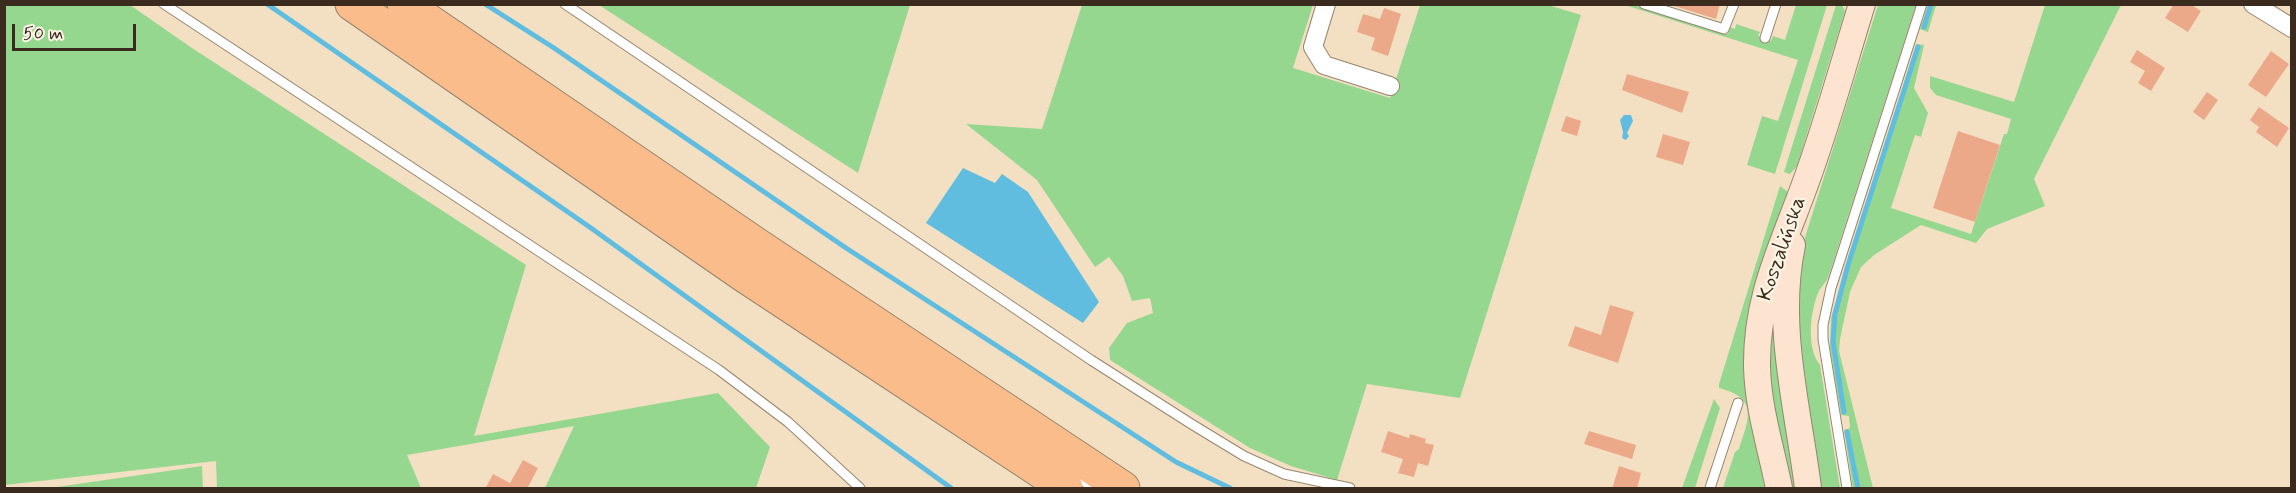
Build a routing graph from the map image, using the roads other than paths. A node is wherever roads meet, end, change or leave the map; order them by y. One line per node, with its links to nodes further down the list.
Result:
1 (164, 4): 21 (lane)
2 (351, 4): 19 (highway)
3 (404, 4): 16 (highway)
4 (566, 4): 20 (lane)
5 (1326, 4): 14 (street)
6 (1644, 4): 7 (lane)
7 (1734, 4)
8 (1776, 4): 13 (lane)
9 (1862, 4): 15 (main road, Koszalińska)
10 (1922, 4): 28 (lane)
11 (2253, 4): 12 (street)
12 (2292, 28)
13 (1765, 38)
14 (1389, 86)
15 (1804, 187): 26 (main road, Koszalińska); 27 (main road, Koszalińska)
16 (995, 402): 18 (lane); 19 (highway)
17 (1738, 403): 25 (lane)
18 (1053, 454)
19 (1078, 478): 22 (highway); 23 (highway)
20 (1345, 488): 24 (lane)
21 (860, 489)
22 (1123, 489)
23 (1134, 489)
24 (1350, 489)
25 (1710, 489)
26 (1779, 489)
27 (1808, 489)
28 (1847, 489)

